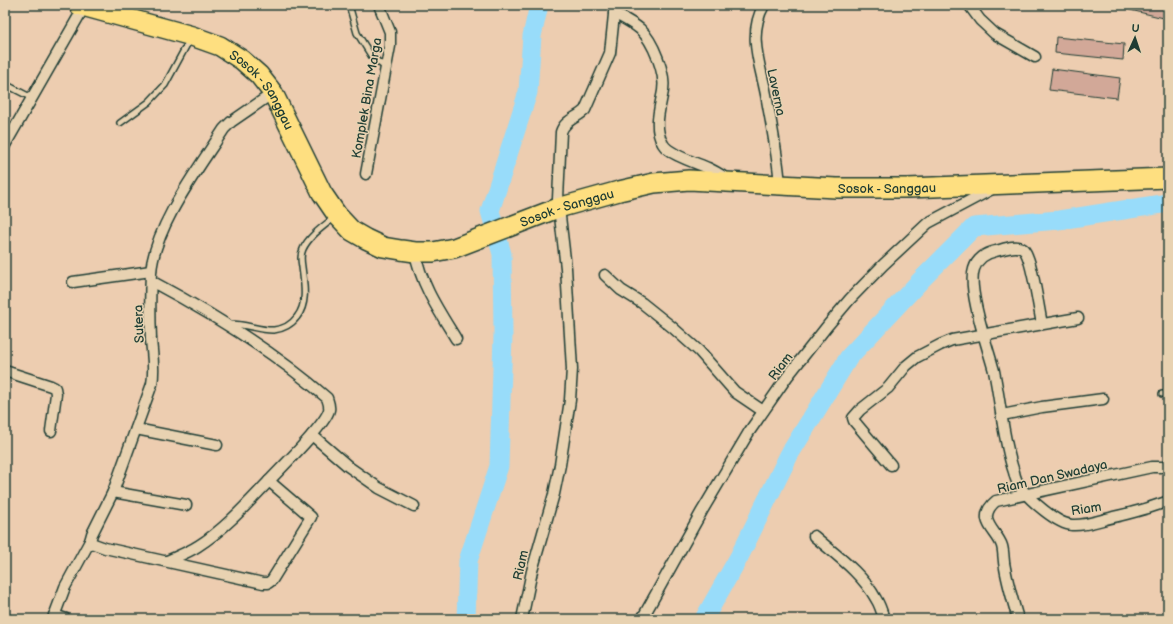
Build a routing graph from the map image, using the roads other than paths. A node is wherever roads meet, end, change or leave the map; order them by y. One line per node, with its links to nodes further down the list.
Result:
1 (349, 5): 9 (lane)
2 (379, 5): 9 (street, Komplek Bina Marga)
3 (764, 5): 18 (street, Laverna)
4 (969, 5): 8 (street)
5 (81, 6): 7 (highway, Sosok - Sanggau); 12 (street)
6 (615, 9): 17 (street); 20 (street, Riam)
7 (192, 36): 11 (highway, Sosok - Sanggau); 13 (lane)
8 (1035, 57)
9 (386, 68): 15 (street, Komplek Bina Marga)
10 (5, 84): 12 (lane)
11 (273, 93): 21 (highway, Sosok - Sanggau); 23 (street, Sutera)
12 (32, 98): 14 (street)
13 (120, 123)
14 (5, 145)
15 (366, 174)
16 (1168, 178): 19 (highway, Sosok - Sanggau)
17 (731, 182): 18 (highway, Sosok - Sanggau); 20 (highway, Sosok - Sanggau)
18 (780, 185): 19 (highway, Sosok - Sanggau)
19 (999, 185): 34 (street, Riam)
20 (558, 208): 22 (highway, Sosok - Sanggau); 53 (street, Riam)
21 (337, 215): 22 (highway, Sosok - Sanggau); 28 (lane)
22 (415, 252): 31 (street)
23 (151, 271): 25 (street); 26 (street, Sutera)
24 (605, 275): 34 (street)
25 (73, 282)
26 (151, 282): 28 (street); 36 (street, Sutera)
27 (1078, 318): 29 (street)
28 (224, 324): 38 (street)
29 (1042, 324): 30 (street); 30 (street, Riam)
30 (984, 335): 35 (street, Riam); 40 (street)
31 (456, 339)
32 (5, 371): 37 (street)
33 (1103, 399): 35 (street)
34 (763, 411): 54 (street, Riam)
35 (1002, 416): 44 (street, Riam)
36 (136, 429): 39 (street); 43 (street, Sutera)
37 (51, 430)
38 (312, 435): 42 (street); 47 (street)
39 (217, 445)
40 (891, 465)
41 (1168, 467): 44 (street, Riam Dan Swadaya)
42 (269, 481): 50 (street); 50 (street)
43 (112, 492): 46 (street); 49 (street, Sutera)
44 (1027, 494): 45 (street, Riam); 56 (street, Riam Dan Swadaya)
45 (1168, 501)
46 (186, 505)
47 (414, 506)
48 (814, 536): 55 (street)
49 (90, 541): 50 (street); 51 (street, Sutera)
50 (167, 561)
51 (54, 617): 52 (street)
52 (66, 619)
53 (522, 619)
54 (642, 619)
55 (884, 619)
56 (1018, 619)

